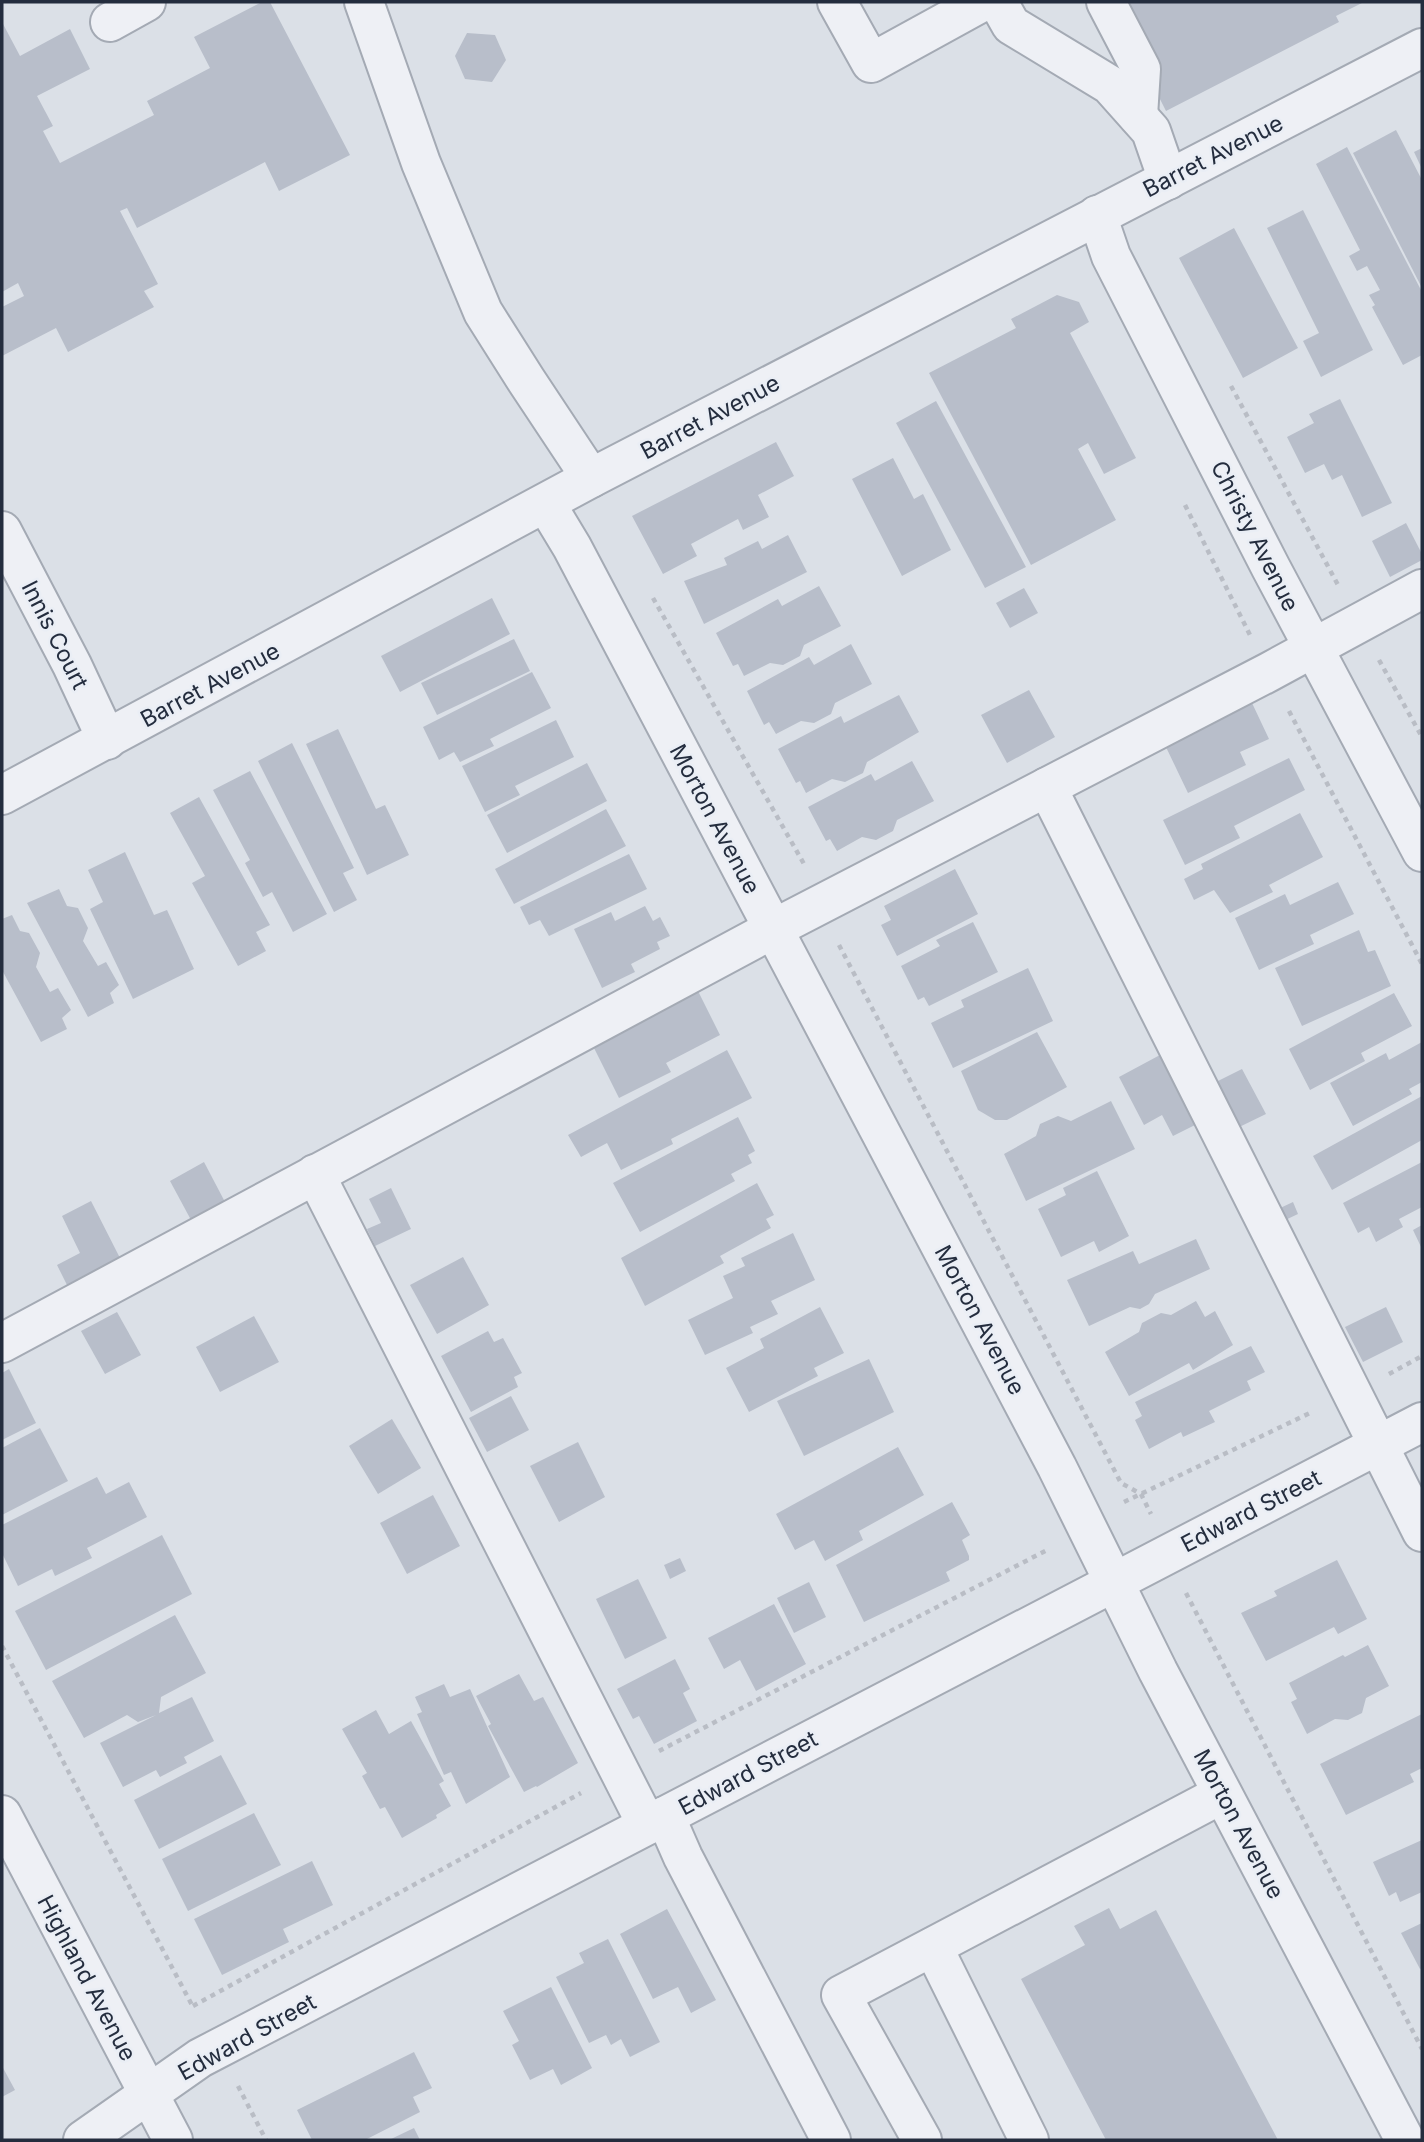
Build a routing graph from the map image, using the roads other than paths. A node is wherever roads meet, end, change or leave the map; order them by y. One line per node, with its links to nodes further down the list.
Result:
1 (146, 2): 7 (street)
2 (364, 2): 12 (street)
3 (837, 2): 4 (street)
4 (982, 2)
5 (998, 2): 9 (street)
6 (1106, 2): 9 (street)
7 (110, 22)
8 (1422, 48): 10 (street, Barret Avenue)
9 (1138, 116): 10 (street)
10 (1168, 180): 11 (street, Barret Avenue)
11 (1097, 215): 12 (street, Barret Avenue); 16 (street, Christy Avenue)
12 (592, 478): 13 (street, Barret Avenue)
13 (546, 504): 17 (street, Barret Avenue); 21 (street, Morton Avenue)
14 (2, 531): 17 (street, Innis Court)
15 (1422, 589): 16 (street)
16 (1314, 648): 18 (street); 20 (street, Christy Avenue)
17 (107, 740): 19 (street, Barret Avenue)
18 (1047, 787): 21 (street); 25 (street)
19 (2, 795)
20 (1422, 852)
21 (773, 929): 22 (street); 27 (street, Morton Avenue)
22 (316, 1174): 23 (street); 30 (street)
23 (2, 1343)
24 (1422, 1422): 25 (street, Edward Street)
25 (1378, 1445): 26 (street); 27 (street, Edward Street)
26 (1422, 1532)
27 (1113, 1582): 28 (street, Morton Avenue); 30 (street, Edward Street)
28 (1222, 1794): 31 (street); 38 (street, Morton Avenue)
29 (2, 1815): 32 (street, Highland Avenue)
30 (656, 1820): 32 (street, Edward Street); 35 (street)
31 (933, 1947): 36 (street); 37 (street)
32 (149, 2096): 33 (street, Edward Street); 34 (street, Highland Avenue)
33 (83, 2140)
34 (173, 2140)
35 (831, 2140)
36 (922, 2140)
37 (1028, 2140)
38 (1405, 2140)

